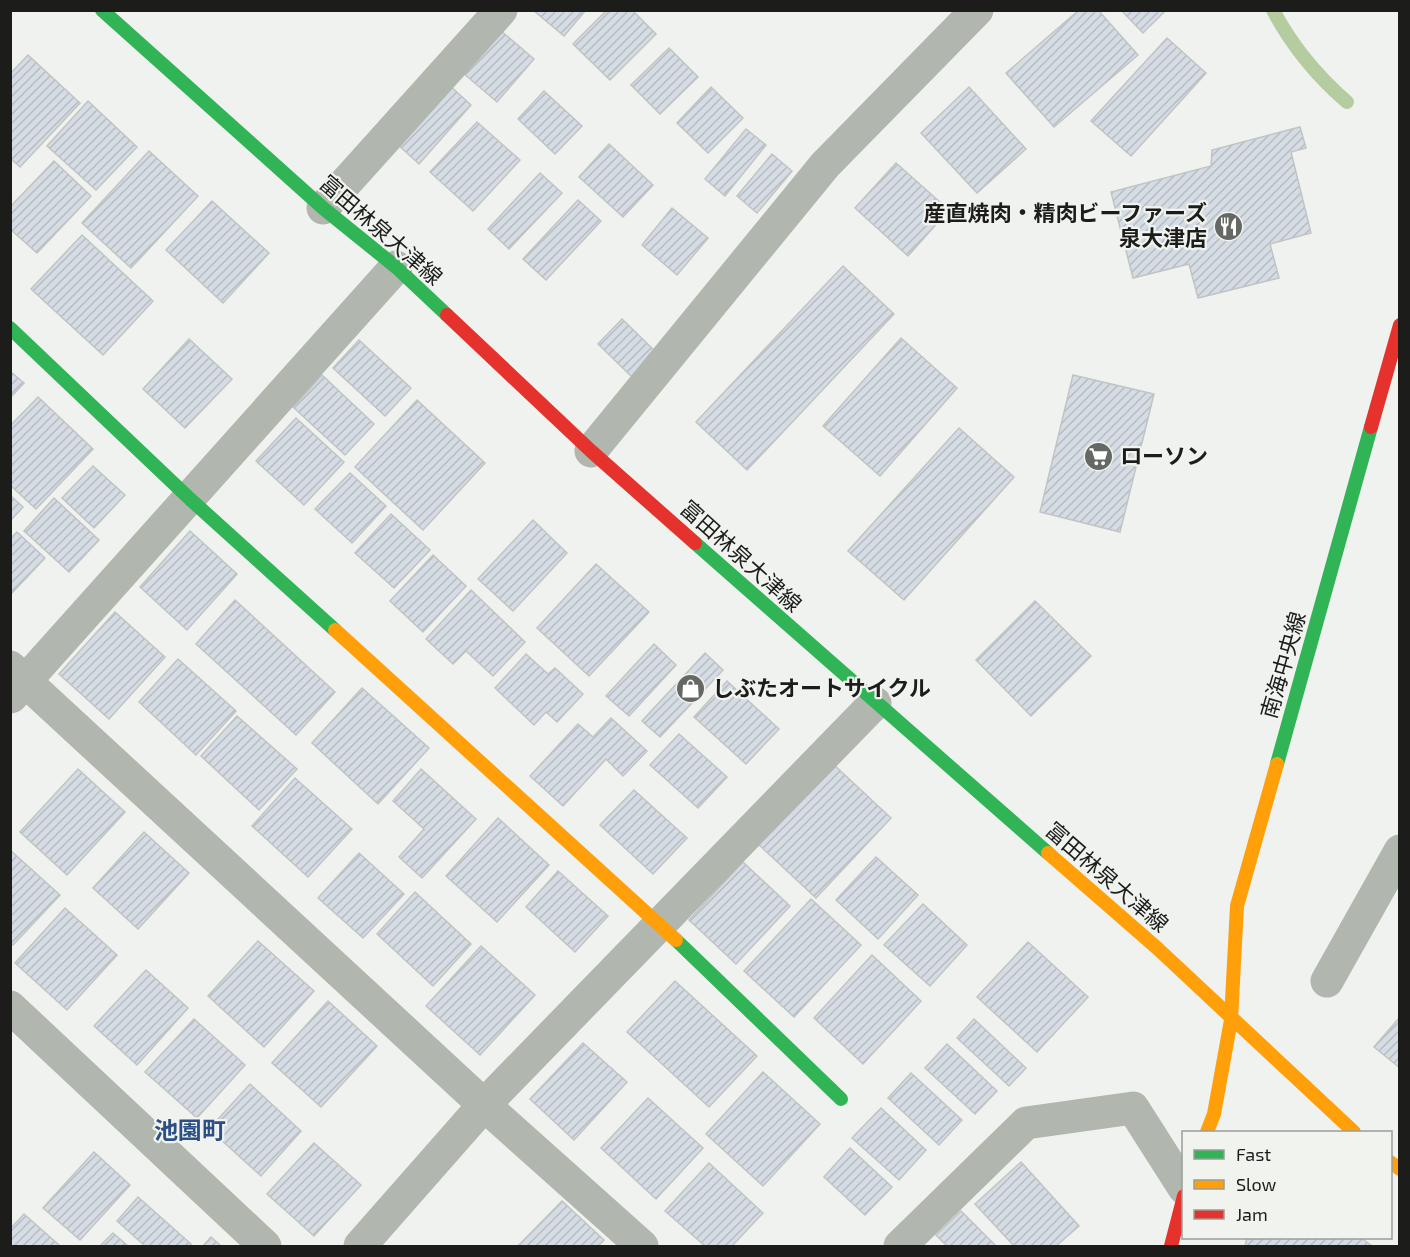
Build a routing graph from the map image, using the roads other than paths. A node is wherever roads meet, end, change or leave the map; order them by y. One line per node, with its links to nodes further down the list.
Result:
1 (102, 10): 4 (street, 富田林泉大津線)
2 (501, 10): 4 (street)
3 (977, 10): 8 (street)
4 (322, 208): 5 (street, 富田林泉大津線)
5 (396, 267): 8 (street, 富田林泉大津線); 9 (street)
6 (1400, 325): 16 (street, 南海中央線)
7 (10, 328): 9 (street)
8 (591, 451): 11 (street, 富田林泉大津線)
9 (190, 499): 10 (street); 13 (street)
10 (15, 681): 18 (street)
11 (875, 703): 13 (street); 16 (street, 富田林泉大津線)
12 (1400, 850): 14 (street)
13 (660, 924): 17 (street); 18 (street)
14 (1327, 981)
15 (10, 1007): 23 (street)
16 (1231, 1020): 19 (street, 南海中央線); 20 (street, 富田林泉大津線)
17 (841, 1100)
18 (484, 1105): 24 (street); 25 (street)
19 (1207, 1131)
20 (1353, 1131)
21 (1182, 1185): 26 (street)
22 (1182, 1204): 27 (street)
23 (265, 1246)
24 (360, 1246)
25 (642, 1246)
26 (900, 1246)
27 (1171, 1246)

